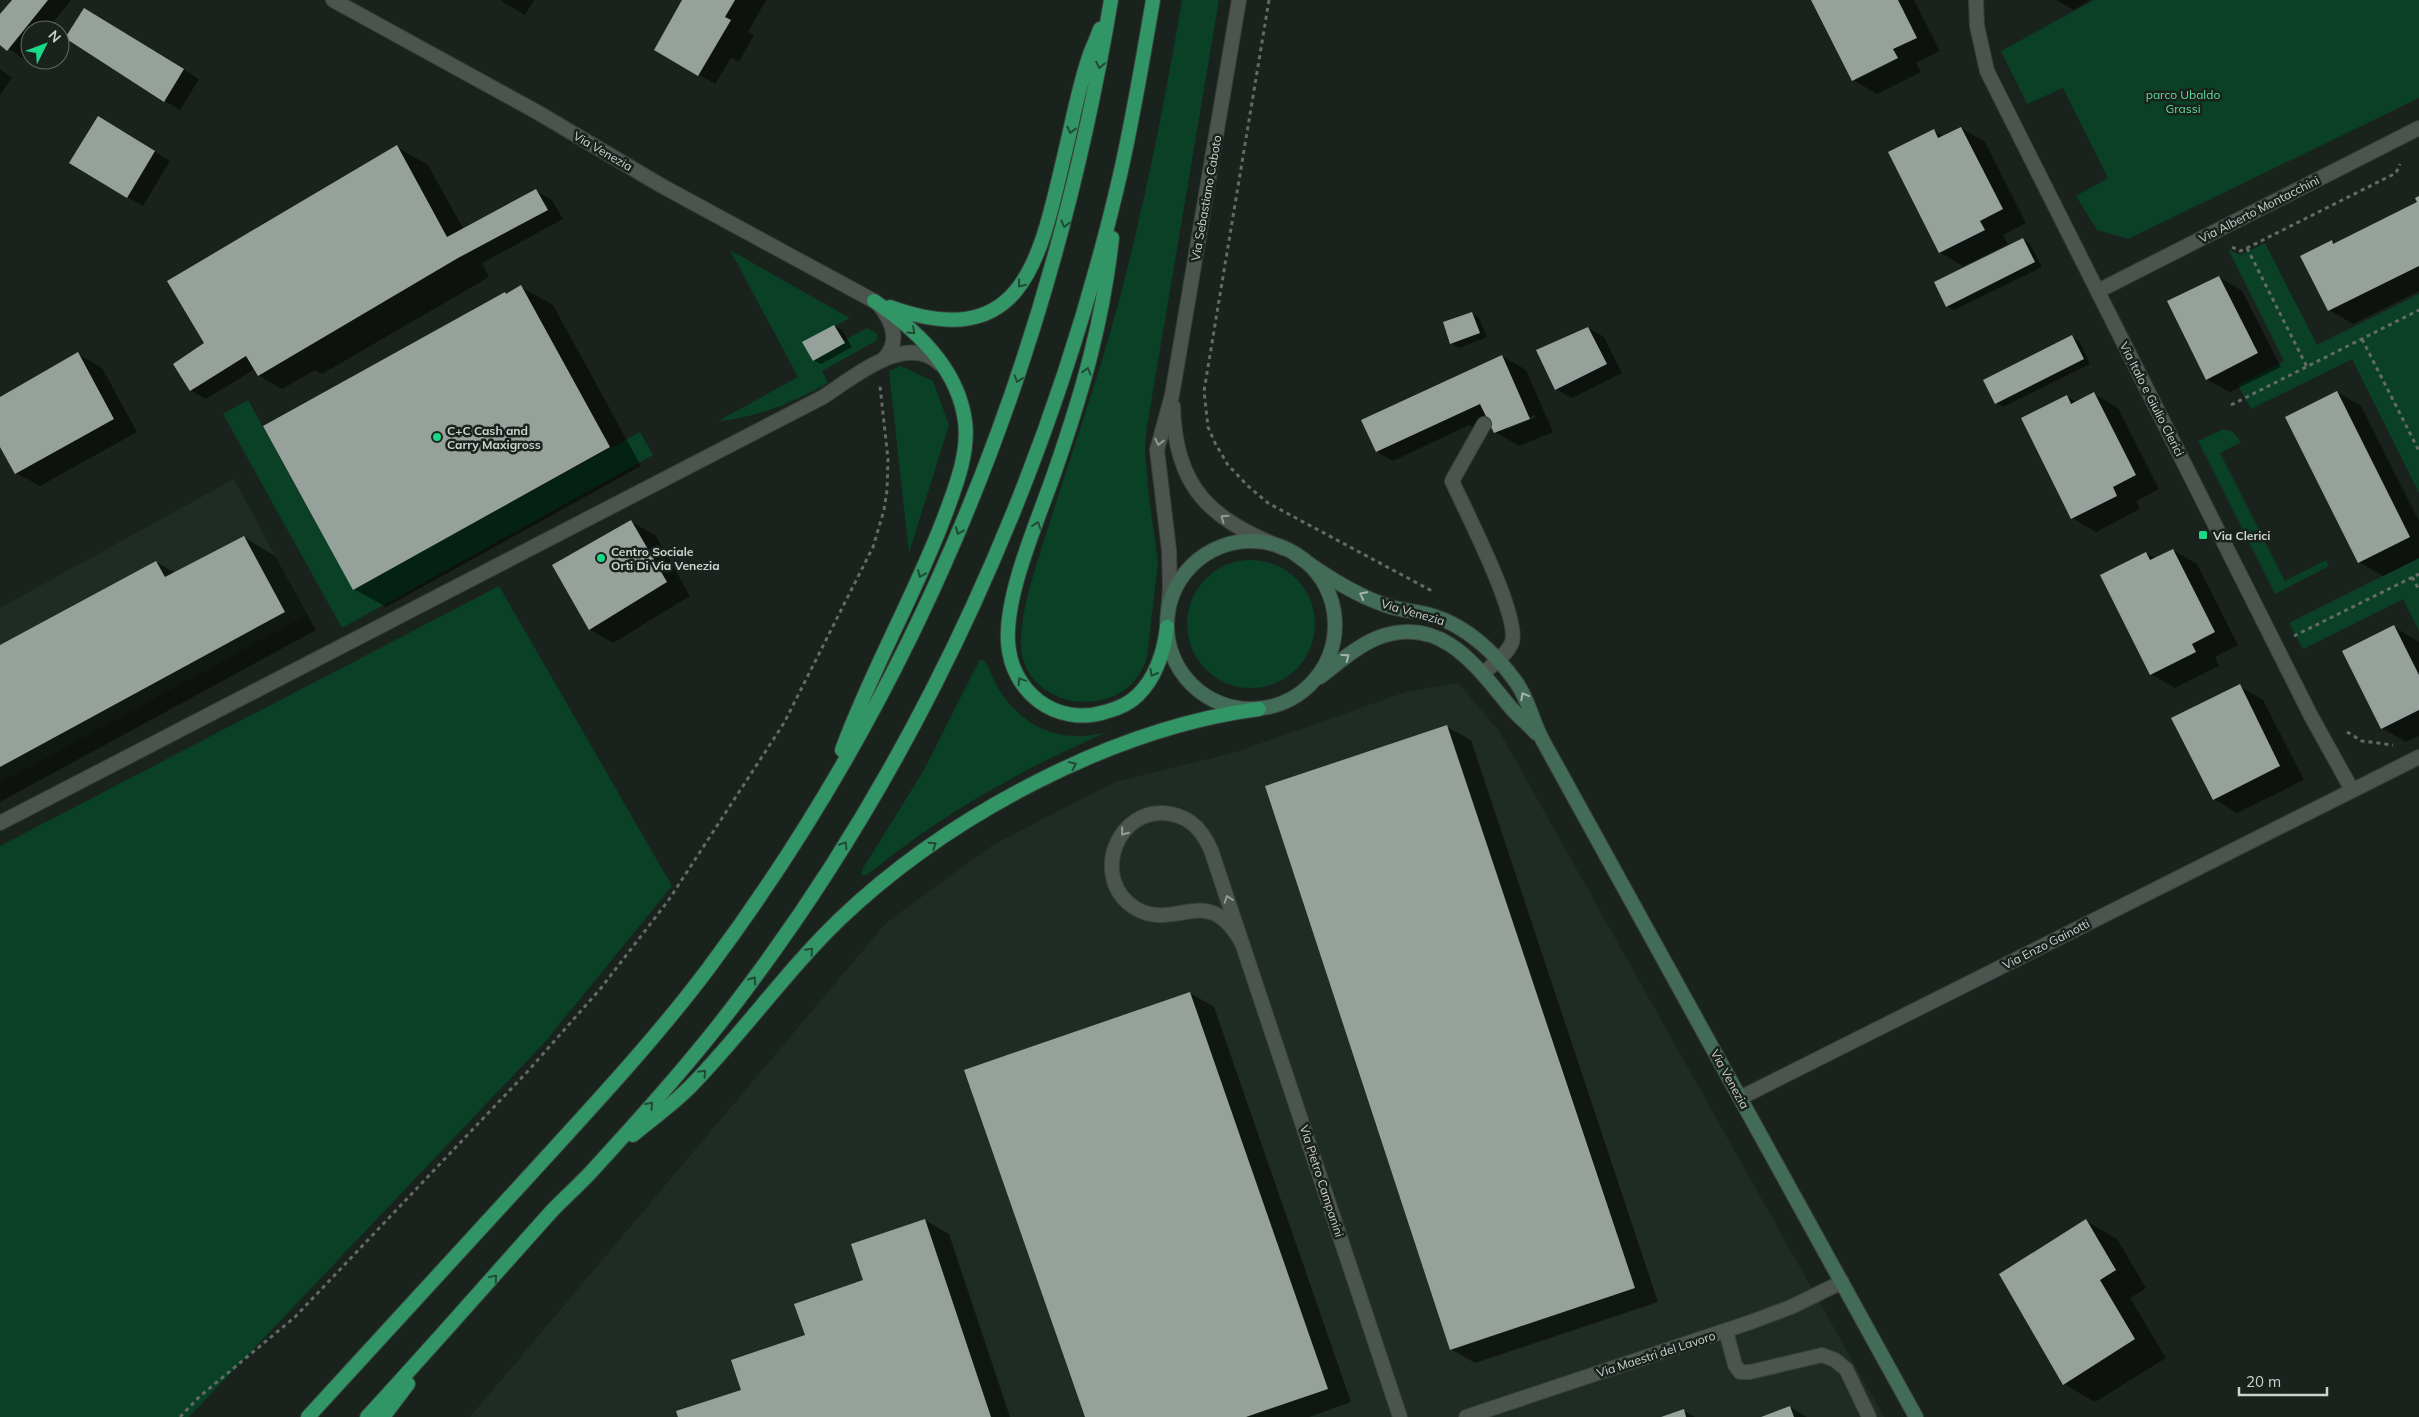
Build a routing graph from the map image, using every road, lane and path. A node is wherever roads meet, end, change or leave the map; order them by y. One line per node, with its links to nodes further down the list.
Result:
1 (333, 0): 13 (street, Via Venezia)
2 (1110, 0): 13 (highway, one-way to 13); 37 (highway, one-way to 37)
3 (1153, 0): 9 (highway)
4 (1239, 0): 19 (street, Via Sebastiano Caboto)
5 (1269, 0): 27 (path)
6 (1976, 0): 12 (street, Via Italo e Giulio Clerici)
7 (2419, 128): 12 (street, Via Alberto Montacchini)
8 (2402, 158): 11 (path)
9 (1118, 188): 28 (highway, one-way to 9); 41 (highway, one-way to 9)
10 (2228, 245): 11 (path)
11 (2247, 248): 17 (path)
12 (2098, 291): 36 (street, Via Italo e Giulio Clerici)
13 (874, 300): 16 (street); 18 (highway, one-way to 18)
14 (2419, 310): 15 (path)
15 (2362, 339): 17 (path); 22 (path)
16 (882, 361): 18 (street); 38 (street); 46 (path)
17 (2306, 367): 20 (path)
18 (947, 372): 37 (highway, one-way to 37)
19 (1172, 395): 23 (street, Via Sebastiano Caboto, one-way to 19); 28 (street, Via Sebastiano Caboto, one-way to 28)
20 (2231, 405)
21 (1484, 424): 30 (street)
22 (2419, 451)
23 (1289, 551): 28 (main road, Via Venezia); 30 (main road, Via Venezia, one-way to 23); 32 (main road, Via Venezia)
24 (2419, 574): 25 (path)
25 (2412, 577): 26 (path); 29 (path)
26 (2419, 590)
27 (1436, 594)
28 (1168, 620): 33 (main road, Via Venezia)
29 (2292, 637)
30 (1497, 660): 31 (street); 34 (main road, Via Venezia, one-way to 30)
31 (1484, 673): 32 (main road, Via Venezia, one-way to 31); 34 (main road, Via Venezia)
32 (1308, 687): 33 (main road, Via Venezia)
33 (1259, 709): 41 (highway, one-way to 33)
34 (1543, 741): 40 (main road, Via Venezia)
35 (2419, 757): 36 (street, Via Enzo Gainotti)
36 (2352, 790): 40 (street, Via Enzo Gainotti)
37 (827, 791): 45 (highway)
38 (0, 822)
39 (1243, 945): 39 (street, Via Pietro Campanini, one-way to 39); 51 (street, Via Pietro Campanini)
40 (1740, 1098): 42 (main road, Via Venezia)
41 (588, 1175): 43 (highway, one-way to 41)
42 (1842, 1282): 44 (street, Via Maestri del Lavoro); 54 (main road, Via Venezia)
43 (477, 1298): 49 (highway); 50 (highway)
44 (1726, 1331): 52 (street, Via Maestri del Lavoro); 53 (street)
45 (385, 1333): 47 (highway); 48 (highway)
46 (180, 1417)
47 (296, 1417)
48 (308, 1417)
49 (367, 1417)
50 (382, 1417)
51 (1400, 1417)
52 (1466, 1417)
53 (1869, 1417)
54 (1916, 1417)

